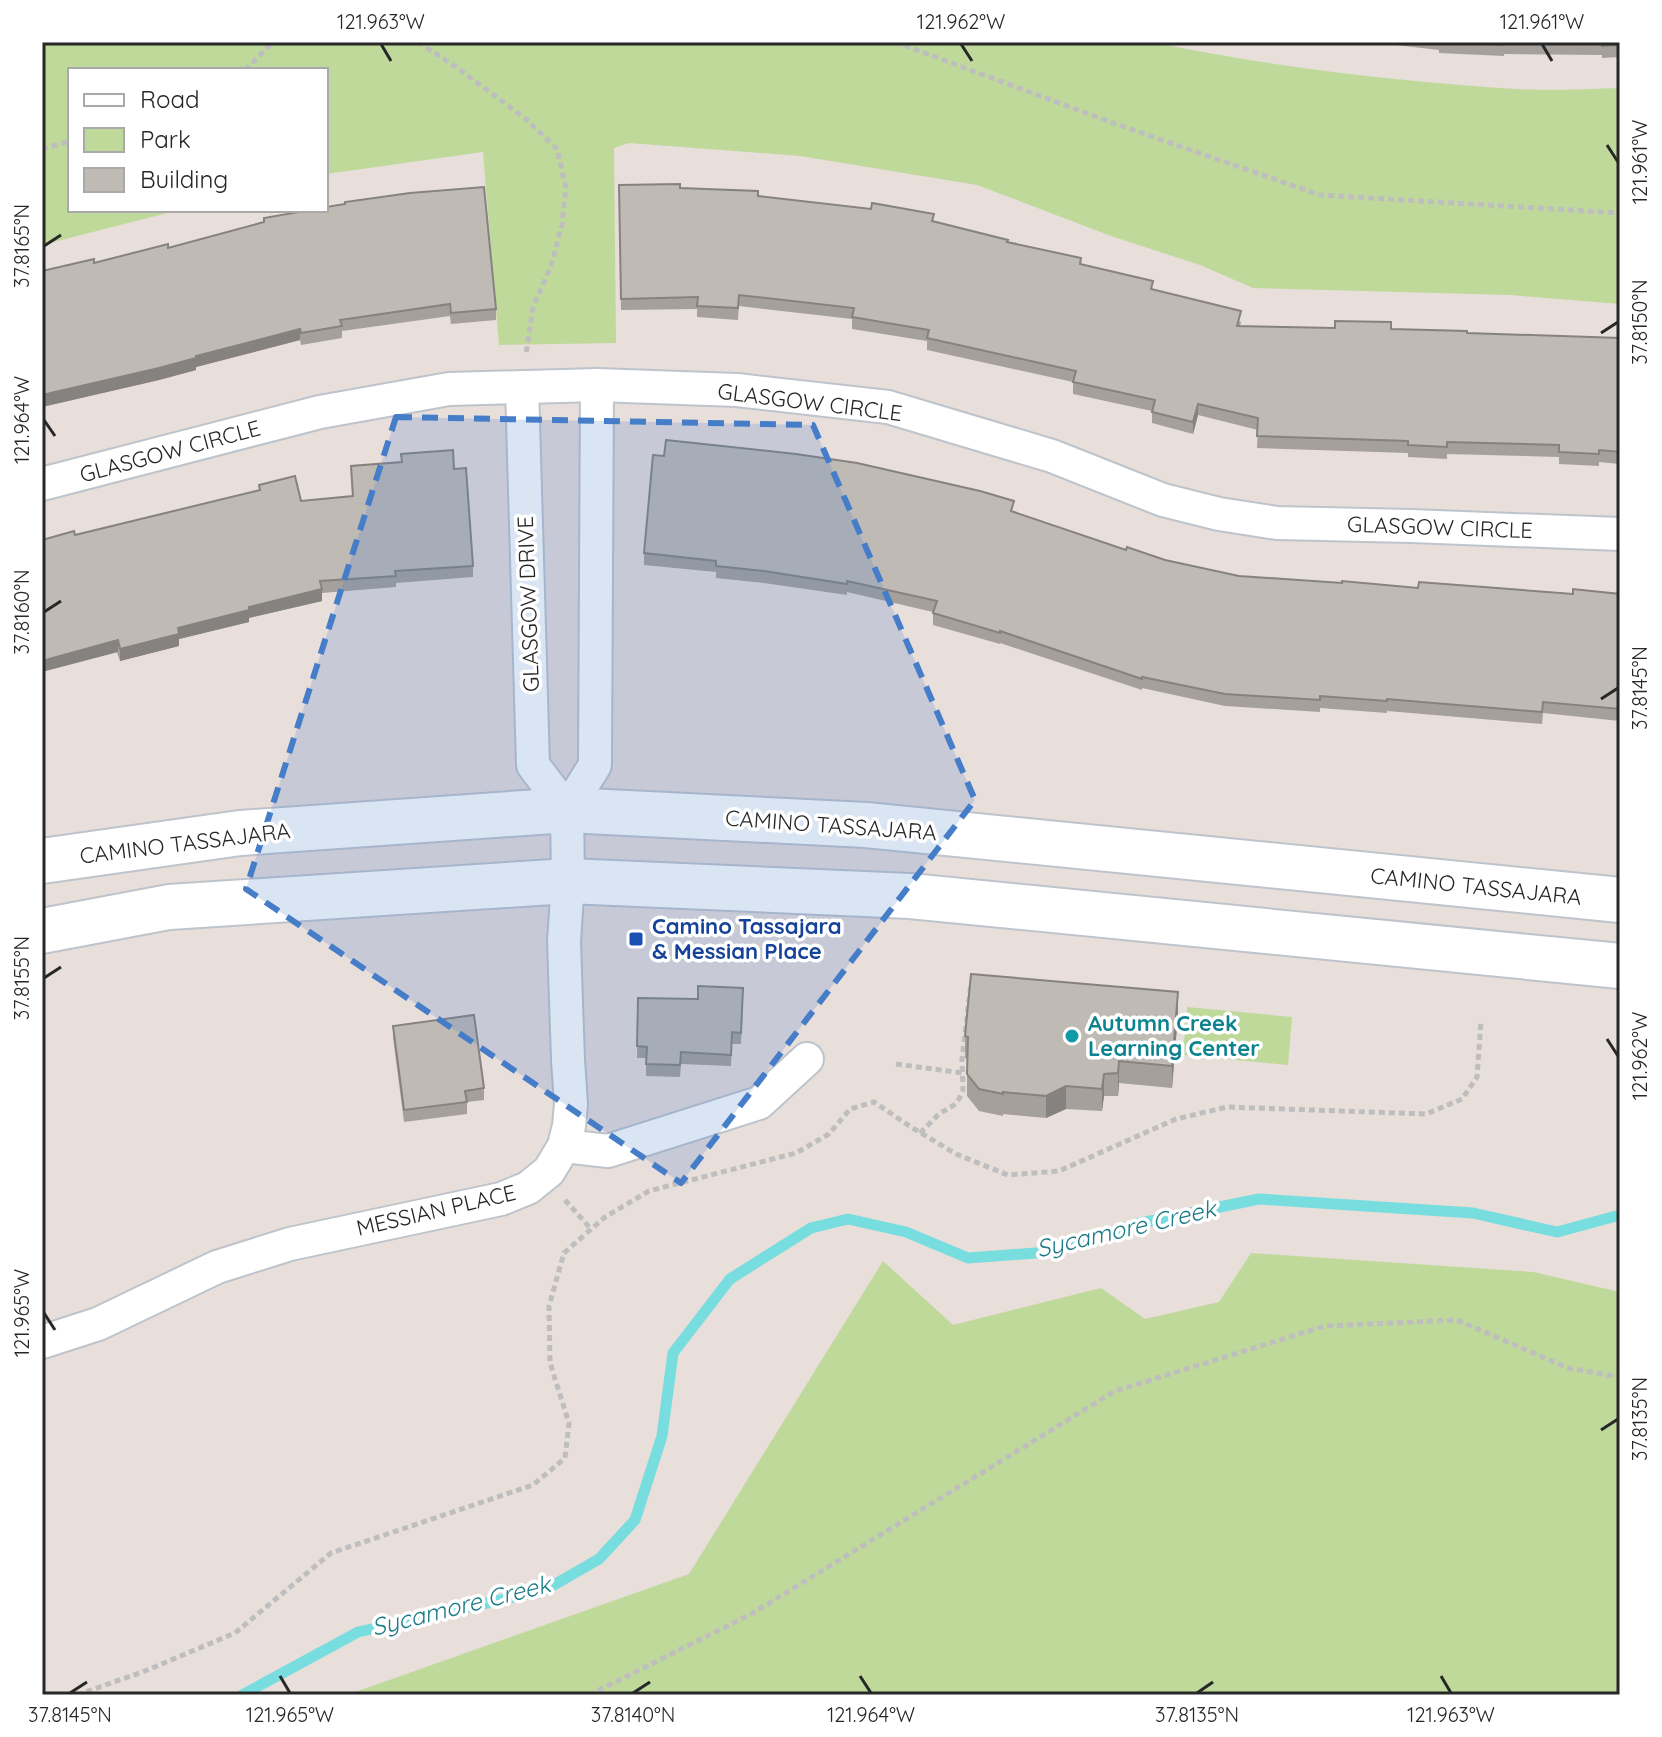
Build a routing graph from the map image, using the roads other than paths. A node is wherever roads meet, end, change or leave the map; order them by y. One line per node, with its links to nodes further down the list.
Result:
1 (597, 385): 2 (street, GLASGOW CIRCLE); 4 (street, GLASGOW CIRCLE); 5 (street)
2 (522, 387): 3 (street, GLASGOW CIRCLE); 5 (street, GLASGOW DRIVE)
3 (42, 484)
4 (1620, 534)
5 (567, 810): 6 (main road, CAMINO TASSAJARA); 7 (street); 8 (main road, CAMINO TASSAJARA)
6 (42, 861)
7 (568, 881): 9 (main road); 10 (main road); 12 (street, MESSIAN PLACE)
8 (1620, 900)
9 (42, 931)
10 (1620, 966)
11 (807, 1059): 12 (street)
12 (564, 1146): 13 (street, MESSIAN PLACE)
13 (42, 1342)

